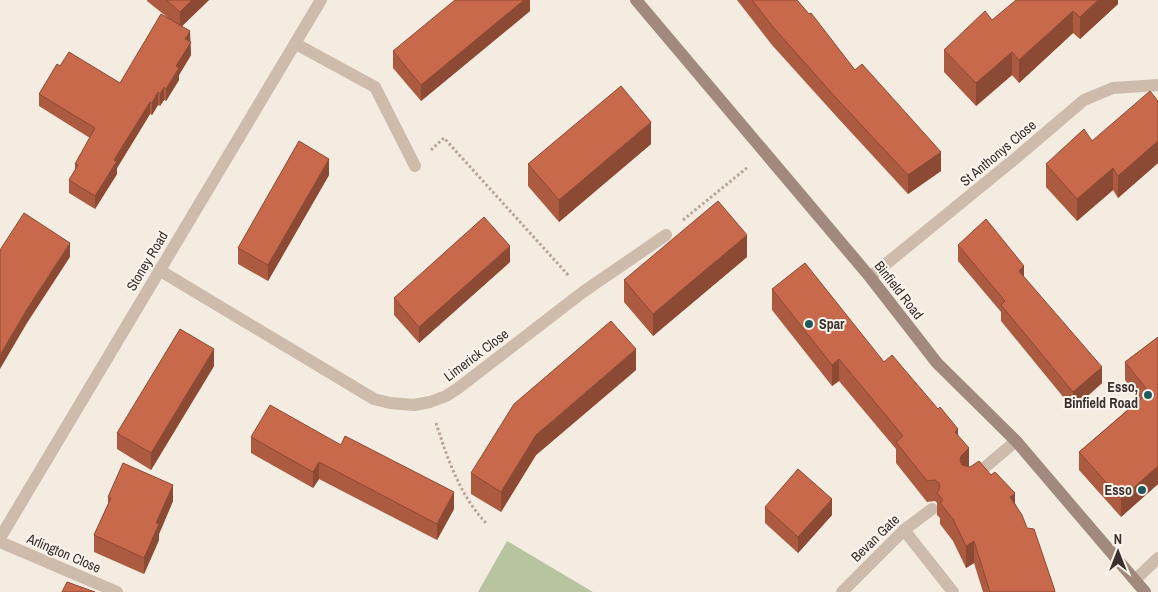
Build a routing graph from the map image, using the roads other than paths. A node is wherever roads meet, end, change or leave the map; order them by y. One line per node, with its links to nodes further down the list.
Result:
1 (321, 0): 3 (street, Stoney Road)
2 (636, 0): 8 (main road, Binfield Road)
3 (296, 44): 5 (street); 7 (street, Stoney Road)
4 (1158, 85): 8 (street, St Anthonys Close)
5 (415, 166)
6 (666, 235): 7 (street, Limerick Close)
7 (159, 270): 13 (street, Stoney Road)
8 (870, 277): 9 (main road, Binfield Road)
9 (1016, 441): 10 (street); 16 (main road, Binfield Road)
10 (968, 481)
11 (932, 509): 12 (street, Bevan Gate)
12 (904, 530): 18 (street, Bevan Gate); 19 (street)
13 (0, 538)
14 (0, 542): 17 (street, Arlington Close)
15 (1158, 558): 16 (street)
16 (1135, 580): 20 (main road, Binfield Road)
17 (117, 592)
18 (842, 592)
19 (953, 592)
20 (1145, 592)

